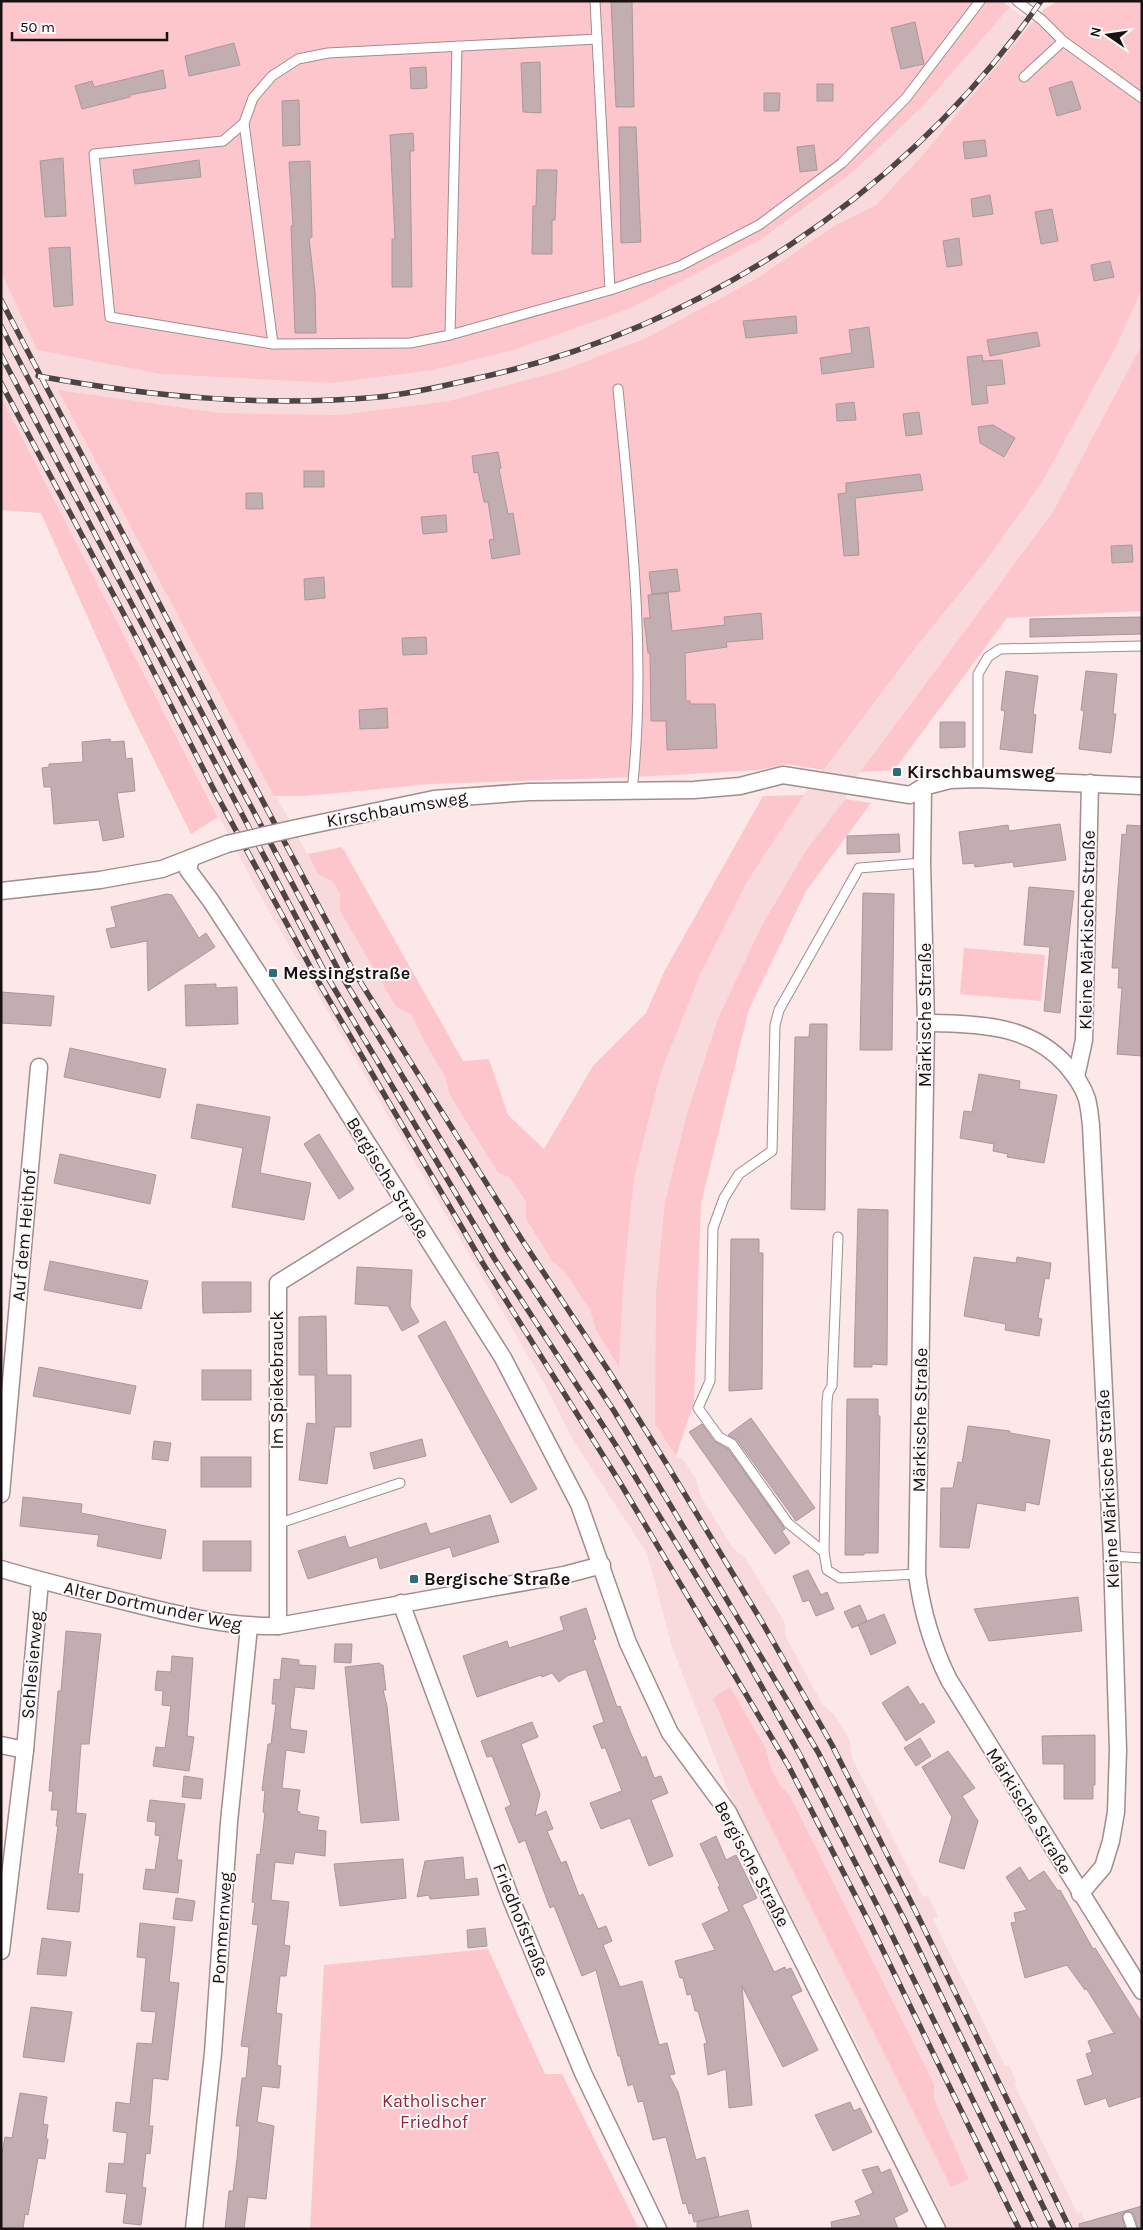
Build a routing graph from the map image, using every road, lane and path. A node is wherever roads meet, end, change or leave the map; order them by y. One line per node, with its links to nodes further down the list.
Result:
1 (595, 1): 4 (lane)
2 (980, 1): 10 (lane)
3 (1018, 1): 5 (lane)
4 (597, 39): 6 (lane); 10 (lane)
5 (1063, 41): 7 (lane); 8 (lane)
6 (457, 46): 9 (lane); 11 (lane)
7 (1024, 77)
8 (1142, 98)
9 (244, 123): 12 (lane); 12 (lane)
10 (610, 290): 11 (lane)
11 (450, 335): 12 (lane)
12 (273, 344)
13 (618, 390): 19 (lane)
14 (1142, 646): 15 (lane)
15 (978, 779): 16 (street, Kirschbaumsweg); 18 (street, Kirschbaumsweg)
16 (1090, 783): 17 (street, Kirschbaumsweg); 25 (street, Kleine Märkische Straße)
17 (1142, 786)
18 (923, 787): 19 (street, Kirschbaumsweg); 21 (street, Märkische Straße)
19 (632, 791): 20 (street, Kirschbaumsweg, bridge)
20 (192, 858): 22 (street); 26 (street, Bergische Straße)
21 (922, 863): 23 (street, Märkische Straße); 31 (lane)
22 (1, 891)
23 (926, 1023): 25 (street, Kleine Märkische Straße); 36 (street, Märkische Straße)
24 (39, 1067): 29 (street, Auf dem Heithof)
25 (1076, 1077): 32 (street, Kleine Märkische Straße)
26 (405, 1204): 30 (street, Im Spiekebrauck); 34 (street, Bergische Straße)
27 (838, 1237): 31 (lane)
28 (400, 1483): 30 (lane)
29 (1, 1494)
30 (277, 1524): 39 (street, Im Spiekebrauck)
31 (824, 1552): 36 (lane)
32 (1112, 1556): 33 (lane); 44 (street, Kleine Märkische Straße)
33 (1142, 1558)
34 (602, 1565): 38 (street, Alter Dortmunder Weg); 50 (street, Bergische Straße)
35 (1, 1569): 37 (street, Alter Dortmunder Weg)
36 (917, 1574): 44 (street, Märkische Straße)
37 (40, 1581): 40 (street, Alter Dortmunder Weg); 42 (street, Schlesierweg)
38 (401, 1603): 39 (street, Alter Dortmunder Weg); 49 (street, Friedhofstraße)
39 (278, 1626): 40 (street, Alter Dortmunder Weg)
40 (249, 1627): 48 (street, Pommernweg)
41 (1, 1745): 42 (street)
42 (25, 1750): 43 (street, Schlesierweg)
43 (6, 1888): 45 (street, Schlesierweg)
44 (1080, 1894): 46 (street, Märkische Straße)
45 (1, 1951)
46 (1142, 1991)
47 (1128, 2218): 51 (lane)
48 (194, 2229)
49 (658, 2229)
50 (937, 2229)
51 (1132, 2229)

